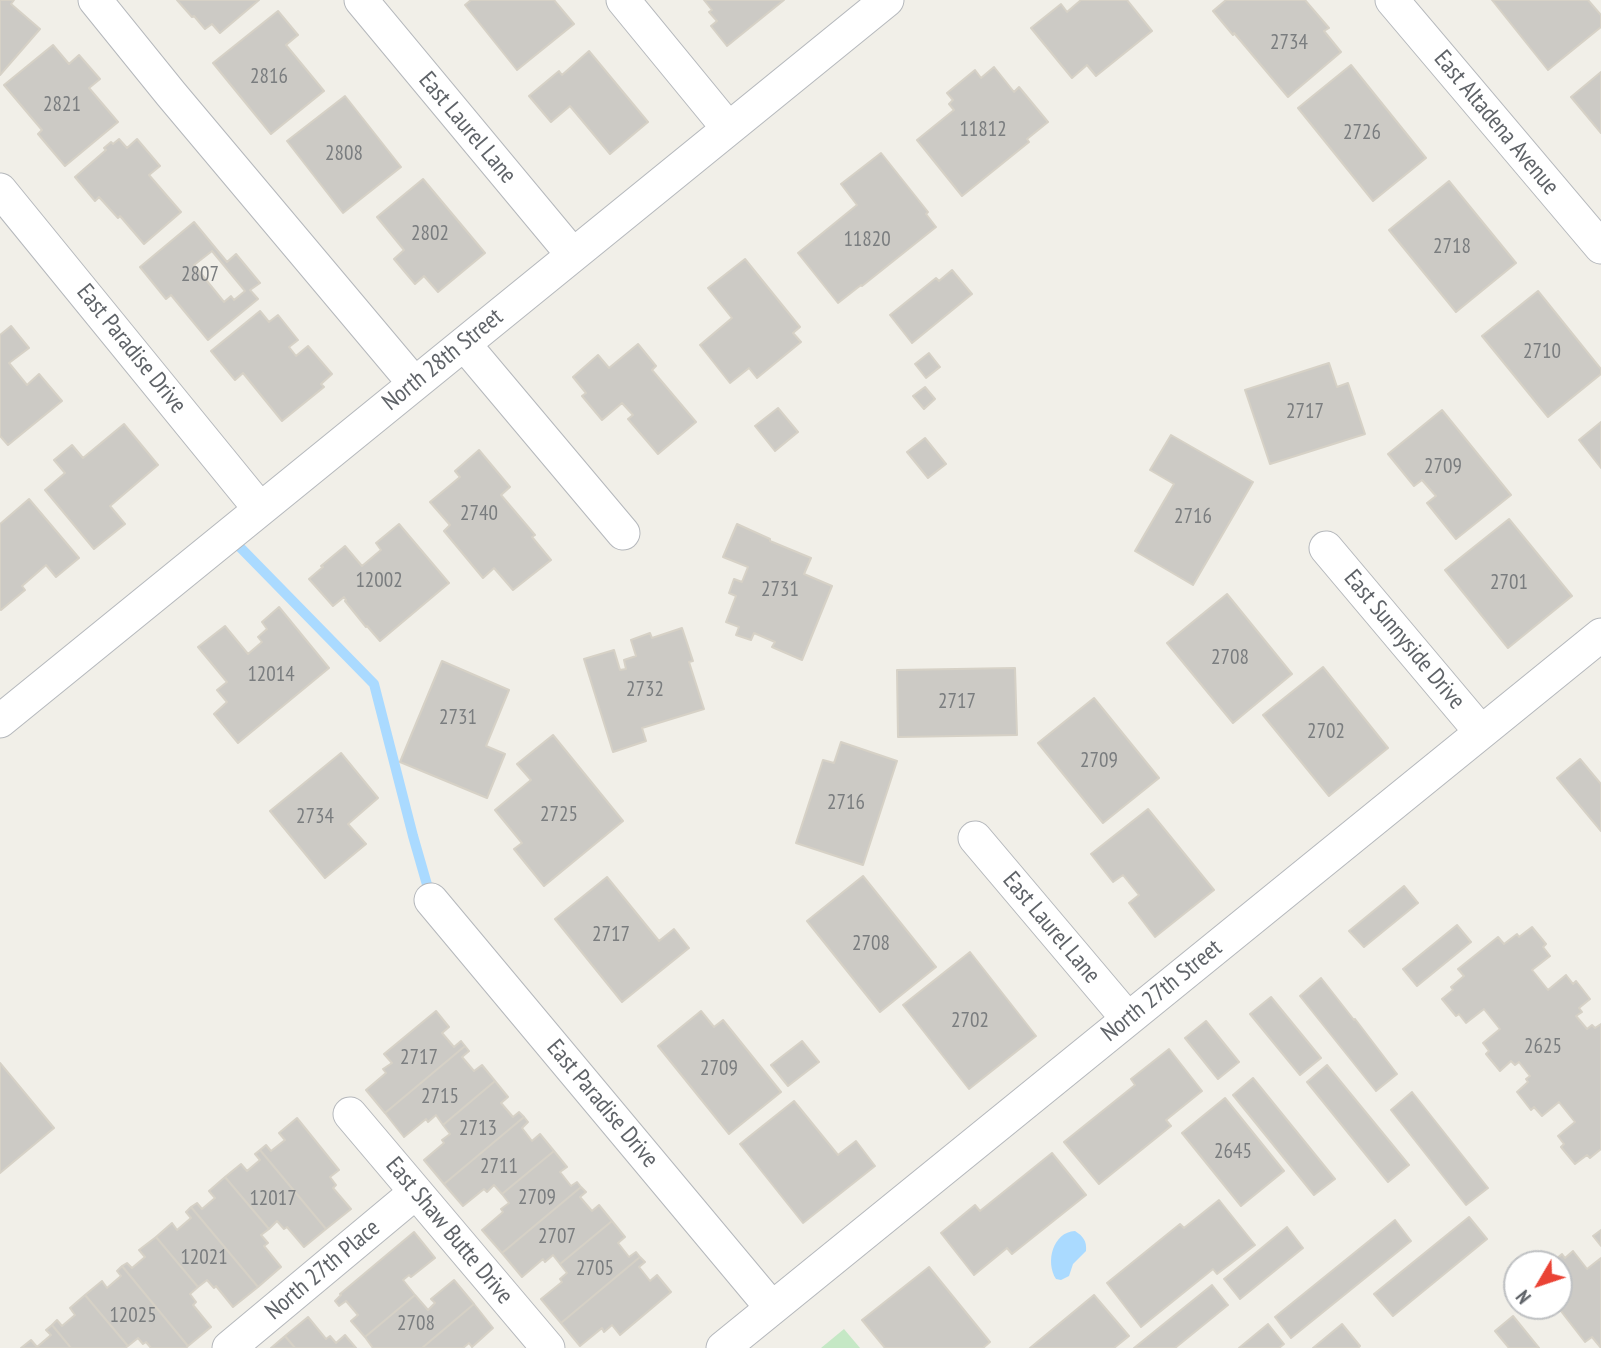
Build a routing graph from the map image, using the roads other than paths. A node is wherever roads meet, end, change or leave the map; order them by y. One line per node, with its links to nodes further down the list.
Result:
1 (95, 0): 11 (street)
2 (361, 0): 9 (street, East Laurel Lane)
3 (623, 0): 6 (street)
4 (887, 0): 6 (street, North 28th Street)
5 (1392, 0): 8 (street, East Altadena Avenue)
6 (729, 128): 9 (street, North 28th Street)
7 (0, 190): 12 (street, East Paradise Drive)
8 (1601, 247)
9 (573, 255): 10 (street, North 28th Street)
10 (464, 344): 11 (street, North 28th Street); 13 (street)
11 (414, 383): 12 (street, North 28th Street)
12 (260, 509): 16 (street, North 28th Street)
13 (623, 533)
14 (1326, 548): 17 (street, East Sunnyside Drive)
15 (1601, 635): 17 (street, North 27th Street)
16 (0, 721)
17 (1481, 732): 20 (street, North 27th Street)
18 (975, 838): 20 (street, East Laurel Lane)
19 (431, 900): 23 (street, East Paradise Drive)
20 (1128, 1019): 23 (street, North 27th Street)
21 (350, 1114): 22 (street, East Shaw Butte Drive)
22 (416, 1192): 24 (street, North 27th Place); 25 (street, East Shaw Butte Drive)
23 (772, 1308): 26 (street, North 27th Street)
24 (229, 1348)
25 (548, 1348)
26 (723, 1348)

